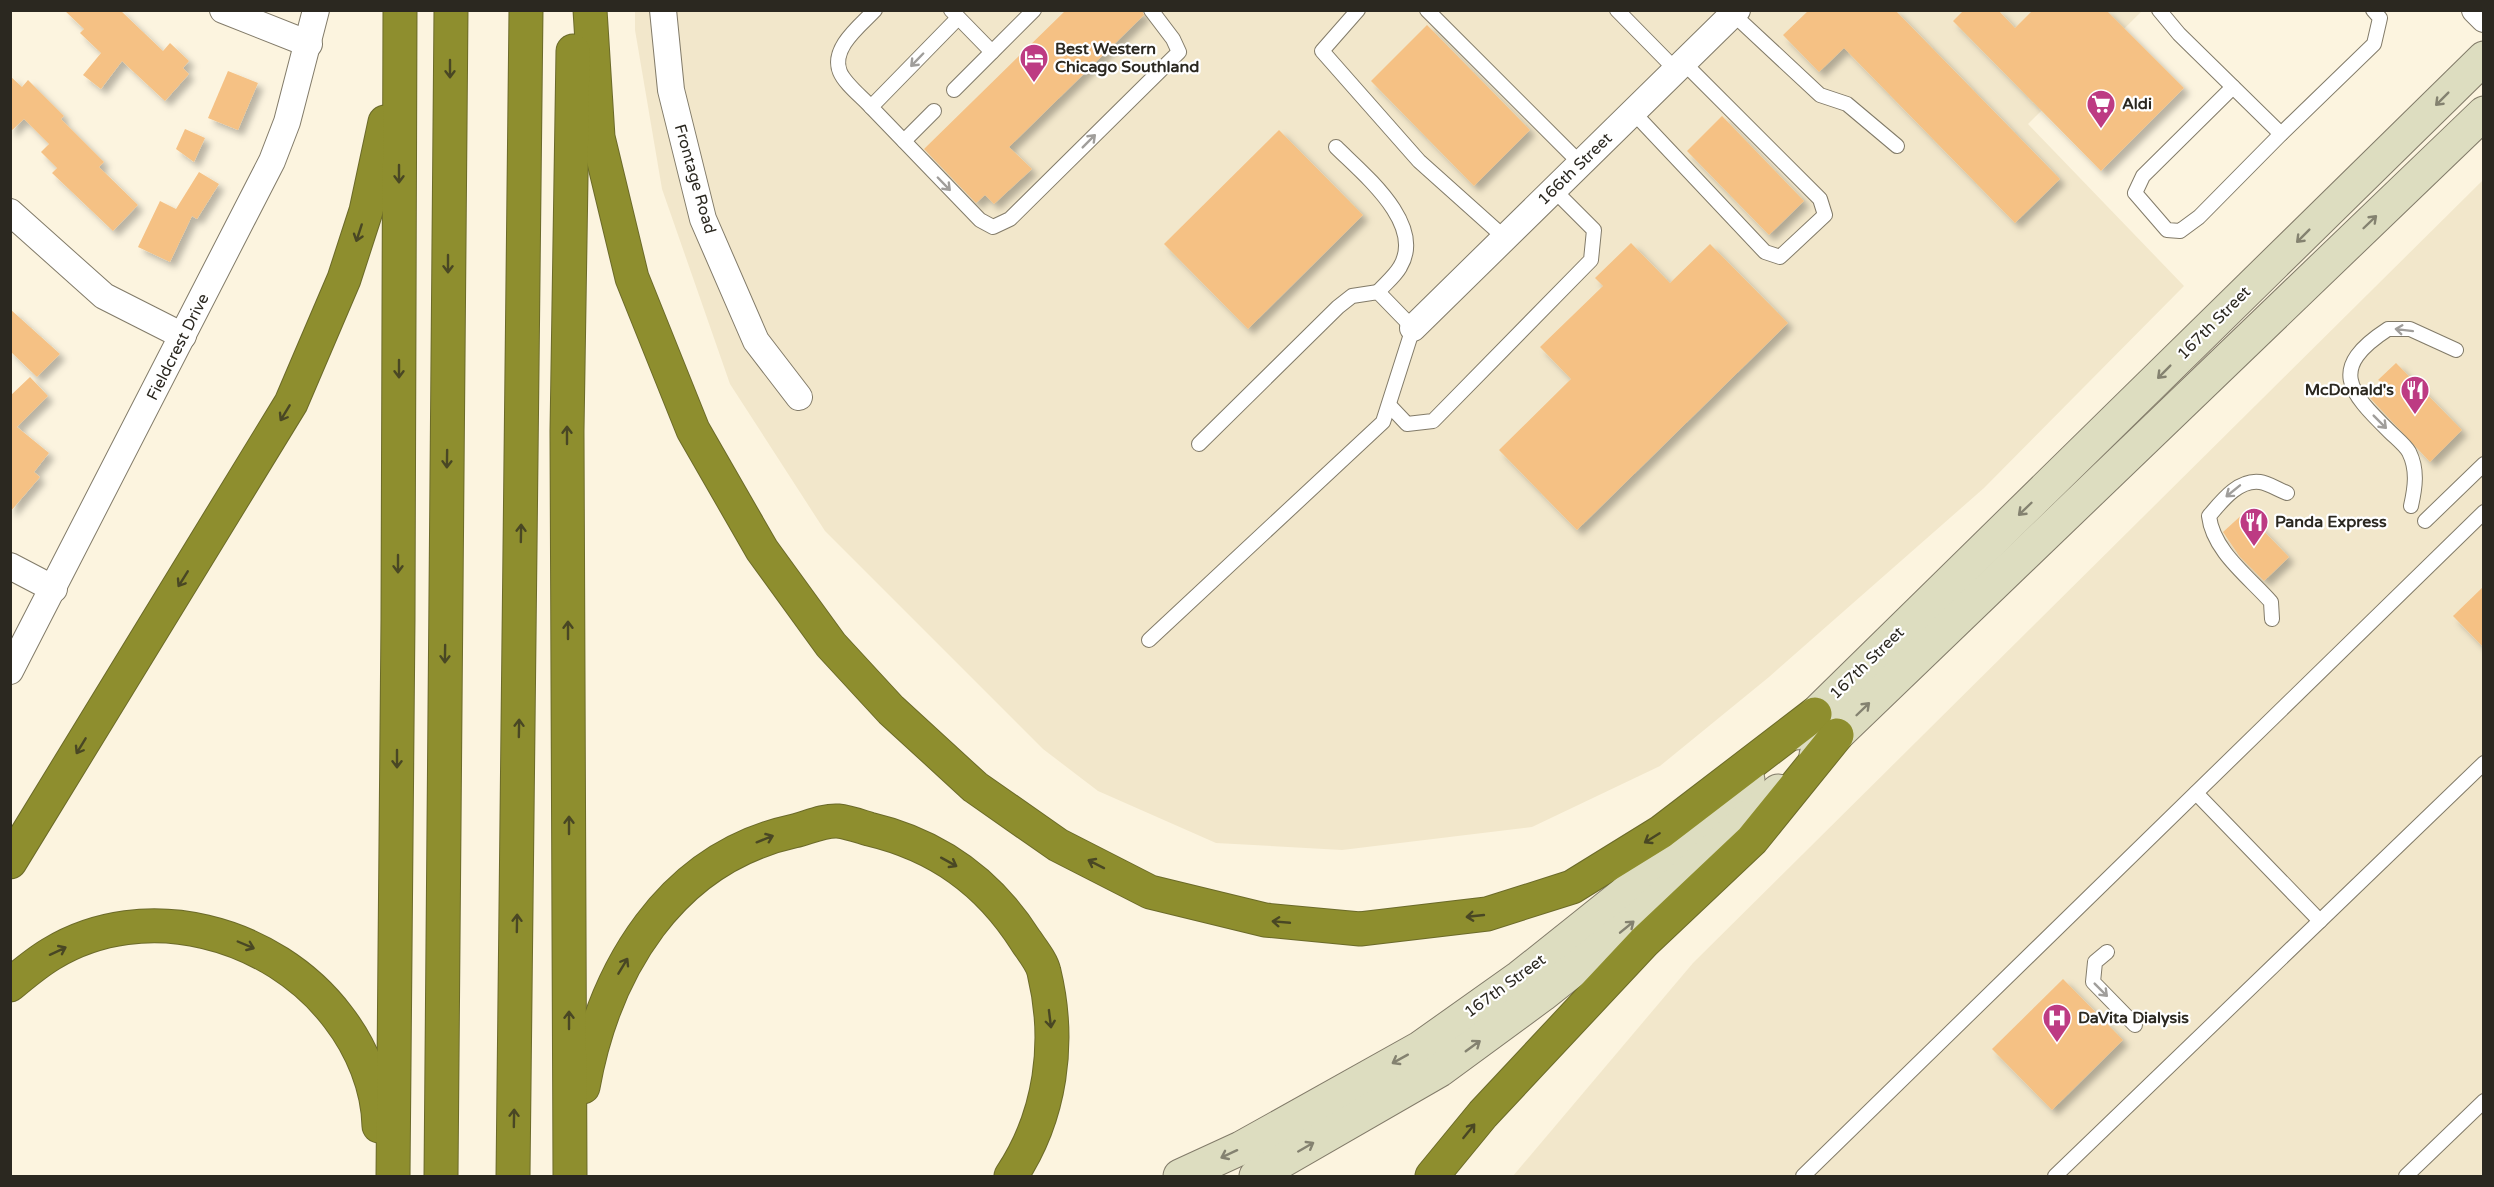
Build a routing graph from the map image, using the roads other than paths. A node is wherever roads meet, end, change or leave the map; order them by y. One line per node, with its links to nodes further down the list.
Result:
1 (223, 10): 21 (street)
2 (316, 10): 21 (street, Fieldcrest Drive)
3 (399, 10): 59 (highway, one-way to 59); 67 (highway, one-way to 67)
4 (451, 10): 68 (highway, one-way to 68)
5 (526, 10): 69 (highway, one-way to 5)
6 (575, 10): 65 (highway, one-way to 6)
7 (590, 10): 56 (highway, one-way to 7)
8 (663, 10): 43 (street, Frontage Road)
9 (875, 10): 27 (lane)
10 (1034, 10): 22 (lane)
11 (1151, 10): 32 (lane, one-way to 11)
12 (1358, 10): 38 (lane)
13 (1427, 10): 35 (lane)
14 (1617, 10): 24 (lane)
15 (2159, 10): 25 (lane)
16 (2373, 10): 31 (lane)
17 (2475, 10): 20 (street)
18 (1735, 12): 24 (street, 166th Street); 33 (lane)
19 (954, 14): 22 (lane); 27 (lane, one-way to 27)
20 (2484, 20)
21 (309, 44): 41 (street, Fieldcrest Drive)
22 (992, 52): 26 (lane)
23 (2484, 58): 56 (main road, 167th Street, one-way to 56)
24 (1680, 67): 29 (street, 166th Street); 29 (lane)
25 (2233, 87): 31 (lane); 31 (lane)
26 (954, 90)
27 (872, 107): 32 (lane)
28 (934, 111): 32 (lane)
29 (1633, 112): 35 (street, 166th Street)
30 (2484, 113): 56 (main road, 167th Street, one-way to 30)
31 (2281, 134)
32 (904, 141)
33 (1897, 146)
34 (1336, 147): 39 (lane)
35 (1581, 164): 36 (street, 166th Street)
36 (1554, 190): 38 (street, 166th Street); 44 (lane)
37 (10, 212): 41 (street)
38 (1505, 238): 40 (street, 166th Street)
39 (1378, 291): 40 (lane); 45 (lane)
40 (1413, 328): 44 (lane)
41 (183, 336): 52 (street, Fieldcrest Drive)
42 (2456, 350): 48 (lane, one-way to 48)
43 (799, 397)
44 (1389, 405): 54 (lane)
45 (1199, 444)
46 (2484, 464): 50 (lane)
47 (2287, 493): 53 (lane, one-way to 53)
48 (2411, 506)
49 (2484, 512): 58 (lane)
50 (2425, 520)
51 (10, 566): 52 (street)
52 (54, 589): 55 (street, Fieldcrest Drive)
53 (2272, 619)
54 (1149, 640)
55 (10, 671)
56 (1826, 724): 71 (main road, 167th Street, one-way to 71); 72 (main road, 167th Street, one-way to 56); 73 (highway, one-way to 56)
57 (2484, 763): 60 (lane)
58 (2196, 793): 60 (lane); 74 (lane)
59 (10, 861)
60 (2320, 921): 75 (lane)
61 (2107, 952): 63 (lane, one-way to 63)
62 (10, 985): 66 (highway, one-way to 66)
63 (2135, 1025)
64 (2484, 1101): 76 (lane)
65 (570, 1170): 70 (highway, one-way to 70)
66 (380, 1176)
67 (393, 1176)
68 (441, 1176)
69 (513, 1176)
70 (1011, 1176)
71 (1180, 1176)
72 (1256, 1176)
73 (1432, 1176)
74 (1803, 1176)
75 (2055, 1176)
76 (2406, 1176)

